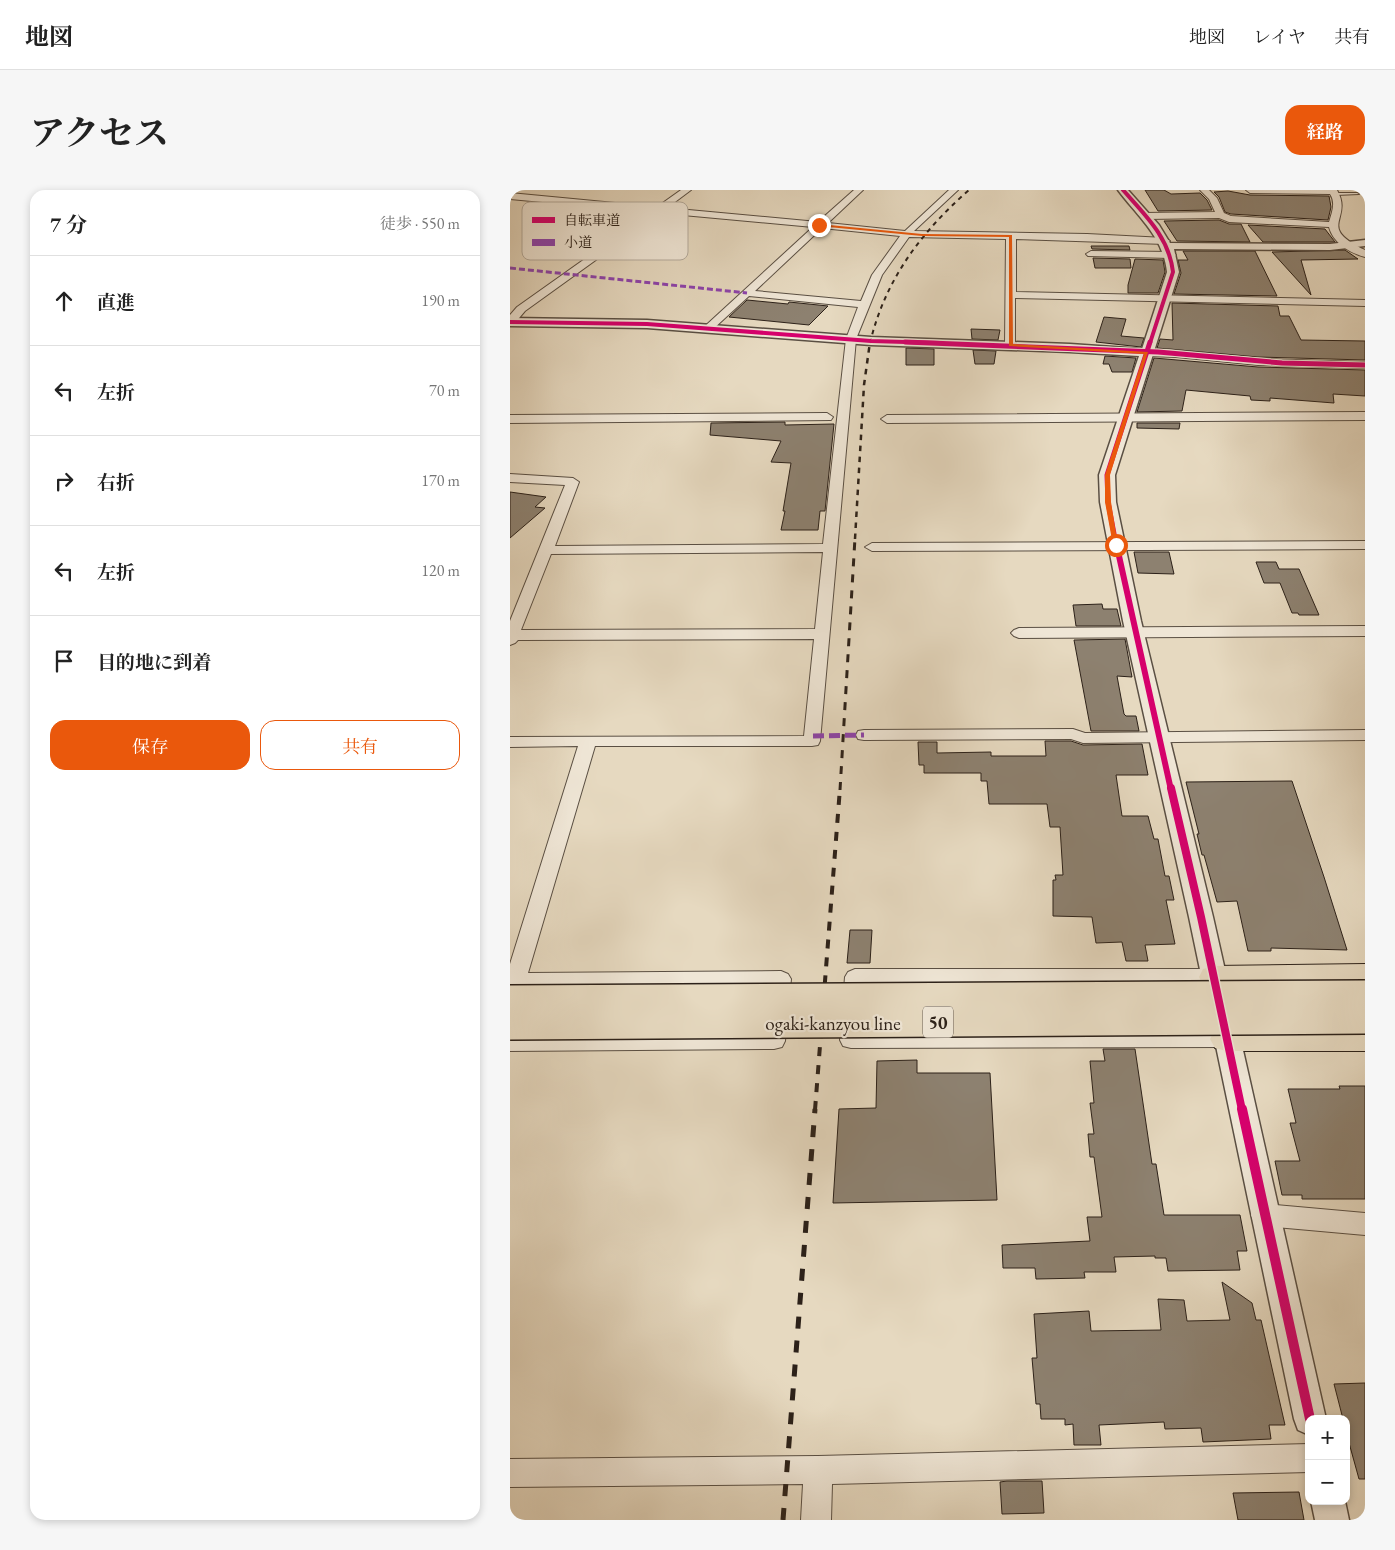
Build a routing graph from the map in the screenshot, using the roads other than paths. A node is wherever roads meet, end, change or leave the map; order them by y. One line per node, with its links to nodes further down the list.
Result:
1 (687, 190): 13 (street)
2 (859, 190): 17 (street)
3 (954, 190): 19 (street)
4 (1123, 190): 16 (street)
5 (1204, 190): 15 (street)
6 (1250, 190): 8 (street)
7 (1349, 190): 9 (lane)
8 (1334, 192): 9 (lane); 18 (street)
9 (1357, 194): 10 (lane)
10 (1365, 195)
11 (510, 196): 12 (street)
12 (573, 202)
13 (670, 202)
14 (688, 213): 17 (street)
15 (1220, 215): 16 (street); 18 (street)
16 (1145, 216): 23 (street)
17 (819, 225): 19 (street); 27 (street)
18 (1334, 225): 22 (street)
19 (908, 234): 20 (street); 30 (street)
20 (1011, 236): 23 (street); 28 (street)
21 (1365, 243): 22 (street)
22 (1346, 246): 23 (street); 25 (street)
23 (1168, 248): 24 (street); 29 (street)
24 (1091, 254)
25 (1365, 254)
26 (589, 260): 32 (street)
27 (747, 293): 30 (street); 33 (street)
28 (1010, 295): 29 (street); 35 (street)
29 (1165, 297): 31 (street); 36 (street)
30 (864, 304): 34 (street)
31 (1365, 304)
32 (510, 322): 33 (street)
33 (708, 328): 34 (street)
34 (851, 339): 35 (street); 46 (street)
35 (1010, 346): 36 (street)
36 (1147, 353): 37 (street); 40 (street)
37 (1365, 365)
38 (1365, 416): 40 (street)
39 (827, 417): 42 (street)
40 (1125, 418): 41 (street); 44 (street)
41 (887, 419)
42 (510, 420)
43 (510, 478): 48 (street)
44 (1116, 545): 45 (street); 47 (street); 51 (street)
45 (1365, 545)
46 (830, 548): 48 (street); 53 (street)
47 (872, 548)
48 (546, 550): 49 (street)
49 (512, 630): 53 (street)
50 (1365, 631): 51 (street)
51 (1136, 632): 52 (street); 56 (street)
52 (1019, 633)
53 (822, 634): 57 (street)
54 (864, 735): 56 (street)
55 (1365, 735): 56 (street)
56 (1158, 736): 60 (street)
57 (588, 741): 58 (street); 61 (street)
58 (510, 742)
59 (1365, 975): 60 (main road)
60 (1214, 976): 65 (street); 65 (street)
61 (512, 988): 62 (main road, ogaki-kanzyou line / 50, bridge); 67 (street)
62 (1365, 995)
63 (1365, 1019): 64 (main road, ogaki-kanzyou line / 50, bridge)
64 (510, 1026)
65 (1226, 1039): 66 (main road); 68 (street)
66 (1365, 1039)
67 (510, 1043)
68 (1263, 1215): 69 (street); 70 (street)
69 (1365, 1224)
70 (1309, 1415)
71 (1305, 1458): 72 (street)
72 (818, 1470): 73 (street); 75 (street)
73 (510, 1473)
74 (1329, 1505): 76 (street)
75 (816, 1520)
76 (1332, 1520)

